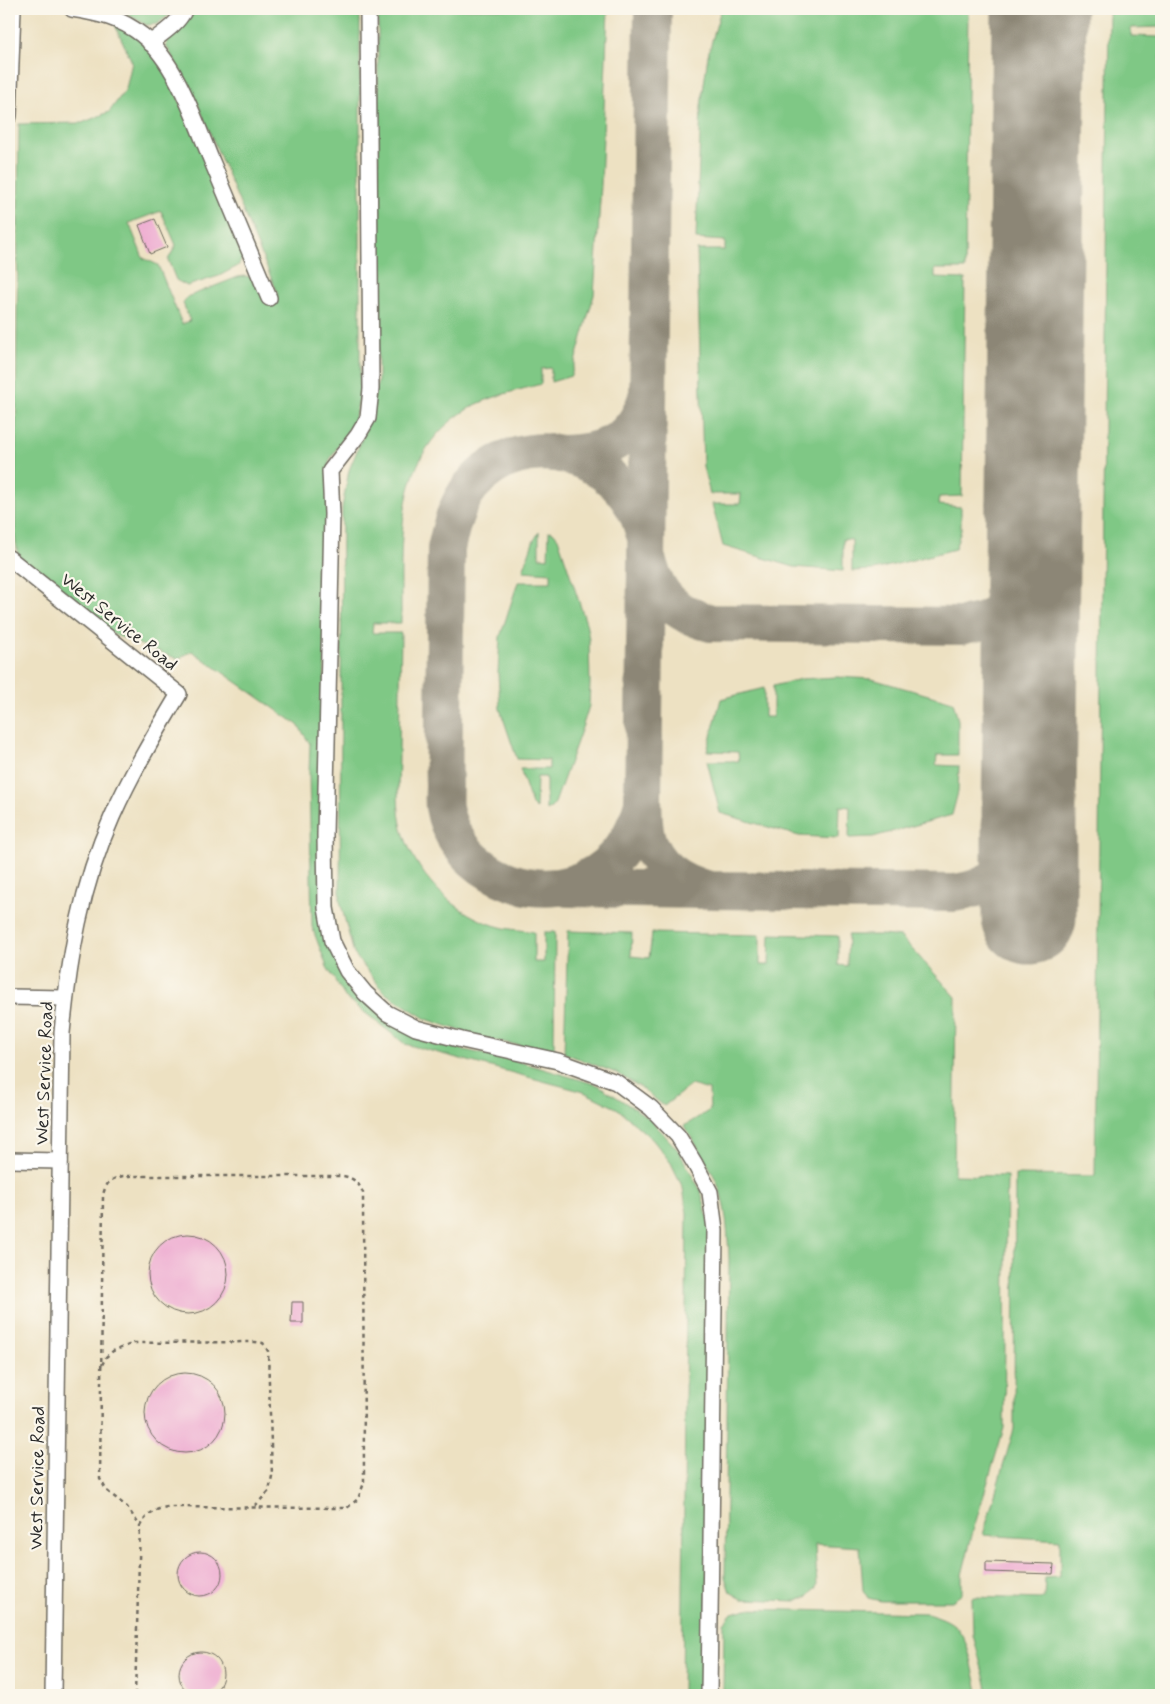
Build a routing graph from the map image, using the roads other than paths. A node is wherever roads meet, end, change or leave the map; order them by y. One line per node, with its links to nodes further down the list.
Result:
1 (13, 9): 6 (street)
2 (72, 9): 5 (street)
3 (185, 9): 5 (street)
4 (368, 9): 14 (street)
5 (150, 42): 7 (street)
6 (9, 116)
7 (269, 298)
8 (9, 558): 10 (street, West Service Road)
9 (9, 997): 10 (street)
10 (65, 998): 12 (street, West Service Road)
11 (9, 1160): 12 (street)
12 (60, 1161): 13 (street, West Service Road)
13 (53, 1695)
14 (709, 1695)

